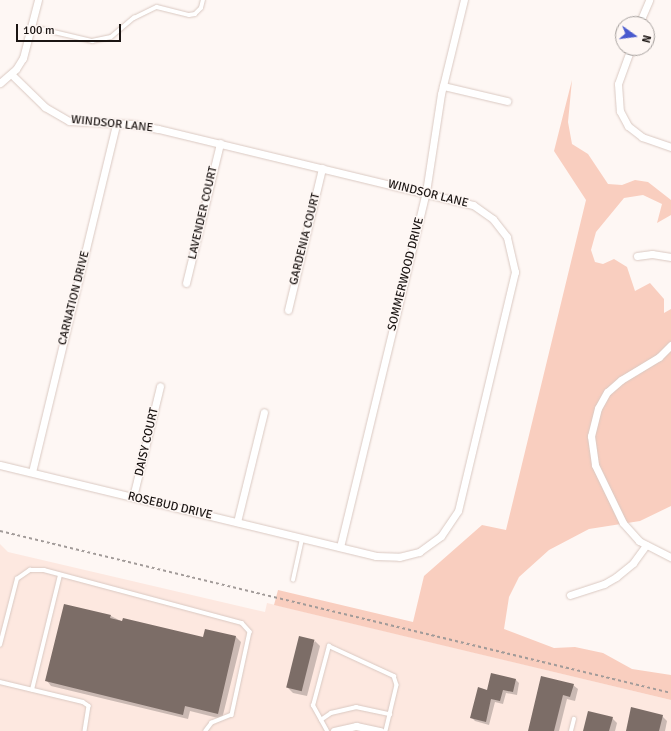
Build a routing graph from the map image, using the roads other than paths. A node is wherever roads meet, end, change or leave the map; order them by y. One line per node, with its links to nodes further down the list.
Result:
1 (38, 0): 6 (street)
2 (203, 0): 6 (lane)
3 (464, 0): 10 (street, SOMMERWOOD DRIVE)
4 (649, 0): 5 (street)
5 (642, 16)
6 (32, 27): 8 (street)
7 (629, 56): 14 (street)
8 (11, 74): 9 (street); 12 (street, WINDSOR LANE)
9 (0, 83)
10 (443, 86): 11 (street); 16 (street, SOMMERWOOD DRIVE)
11 (507, 101)
12 (116, 124): 13 (street, WINDSOR LANE); 25 (street, CARNATION DRIVE)
13 (220, 143): 15 (street, WINDSOR LANE); 19 (street, LAVENDER COURT)
14 (671, 147)
15 (322, 168): 16 (street, WINDSOR LANE); 20 (street, GARDENIA COURT)
16 (426, 192): 30 (street, SOMMERWOOD DRIVE); 30 (street, WINDSOR LANE)
17 (637, 256): 18 (street)
18 (671, 257)
19 (186, 283)
20 (288, 310)
21 (671, 345): 29 (street)
22 (160, 386): 26 (street, DAISY COURT)
23 (264, 412): 27 (street)
24 (0, 465): 25 (street, ROSEBUD DRIVE)
25 (32, 472): 26 (street, ROSEBUD DRIVE)
26 (134, 497): 27 (street, ROSEBUD DRIVE)
27 (237, 522): 28 (street, ROSEBUD DRIVE)
28 (302, 538): 30 (street, ROSEBUD DRIVE); 33 (lane)
29 (646, 545): 31 (street); 34 (street)
30 (340, 547)
31 (671, 557)
32 (60, 575): 35 (lane); 37 (lane); 42 (lane)
33 (293, 580)
34 (570, 595)
35 (0, 645)
36 (0, 682): 37 (lane)
37 (32, 690): 41 (lane)
38 (390, 714): 40 (lane); 40 (lane); 46 (lane)
39 (574, 719): 47 (lane)
40 (321, 720): 43 (lane)
41 (86, 731)
42 (206, 731)
43 (327, 731)
44 (334, 731): 45 (street)
45 (380, 731)
46 (386, 731)
47 (571, 731)

